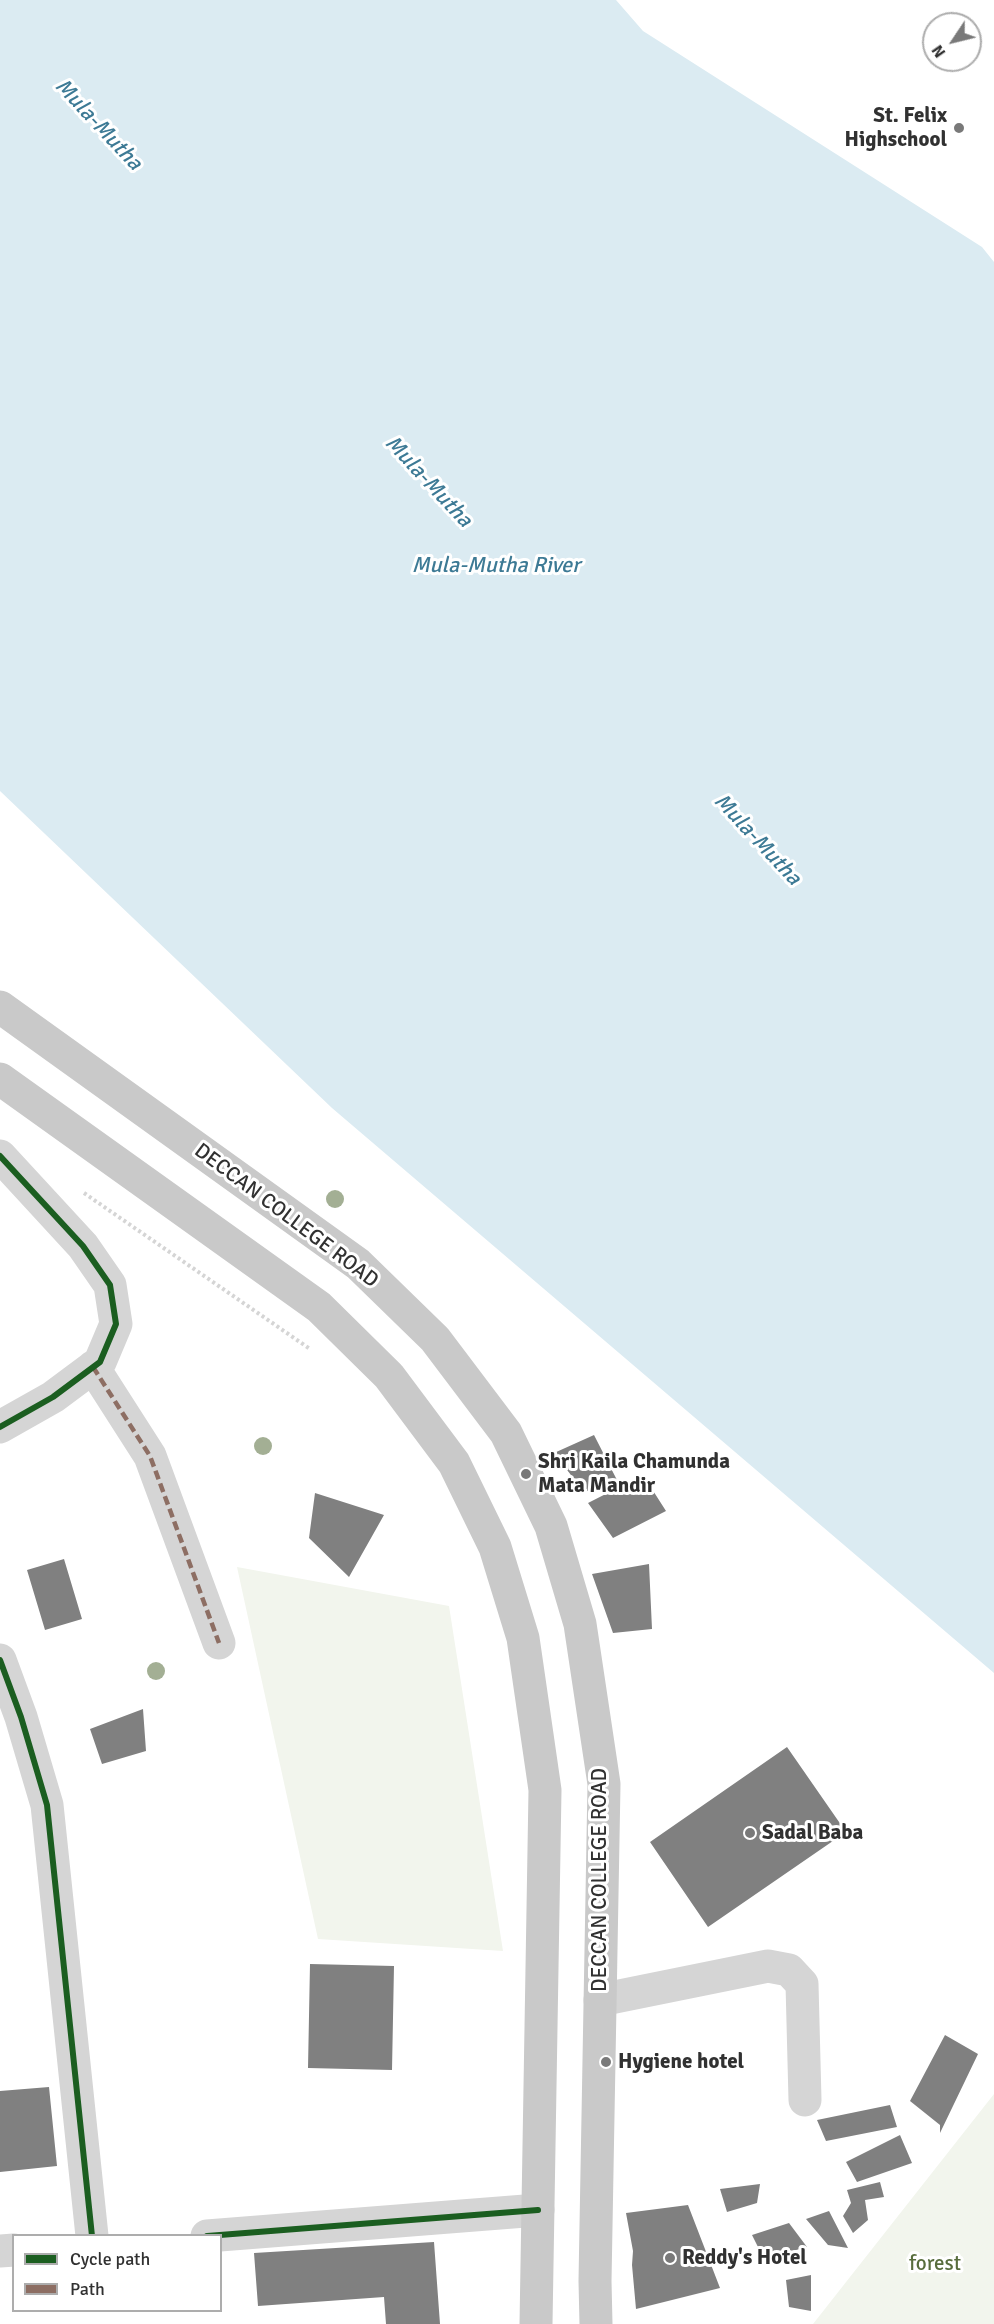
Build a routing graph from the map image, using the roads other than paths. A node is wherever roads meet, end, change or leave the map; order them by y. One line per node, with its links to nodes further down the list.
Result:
1 (0, 1008): 8 (main road, DECCAN COLLEGE ROAD)
2 (0, 1079): 10 (main road)
3 (0, 1156): 4 (street)
4 (93, 1367): 5 (street); 6 (street)
5 (0, 1427)
6 (219, 1643)
7 (0, 1660): 11 (street)
8 (600, 2000): 9 (street); 14 (main road, DECCAN COLLEGE ROAD)
9 (805, 2100)
10 (538, 2210): 12 (street); 13 (main road)
11 (92, 2234)
12 (220, 2234)
13 (536, 2324)
14 (596, 2324)

